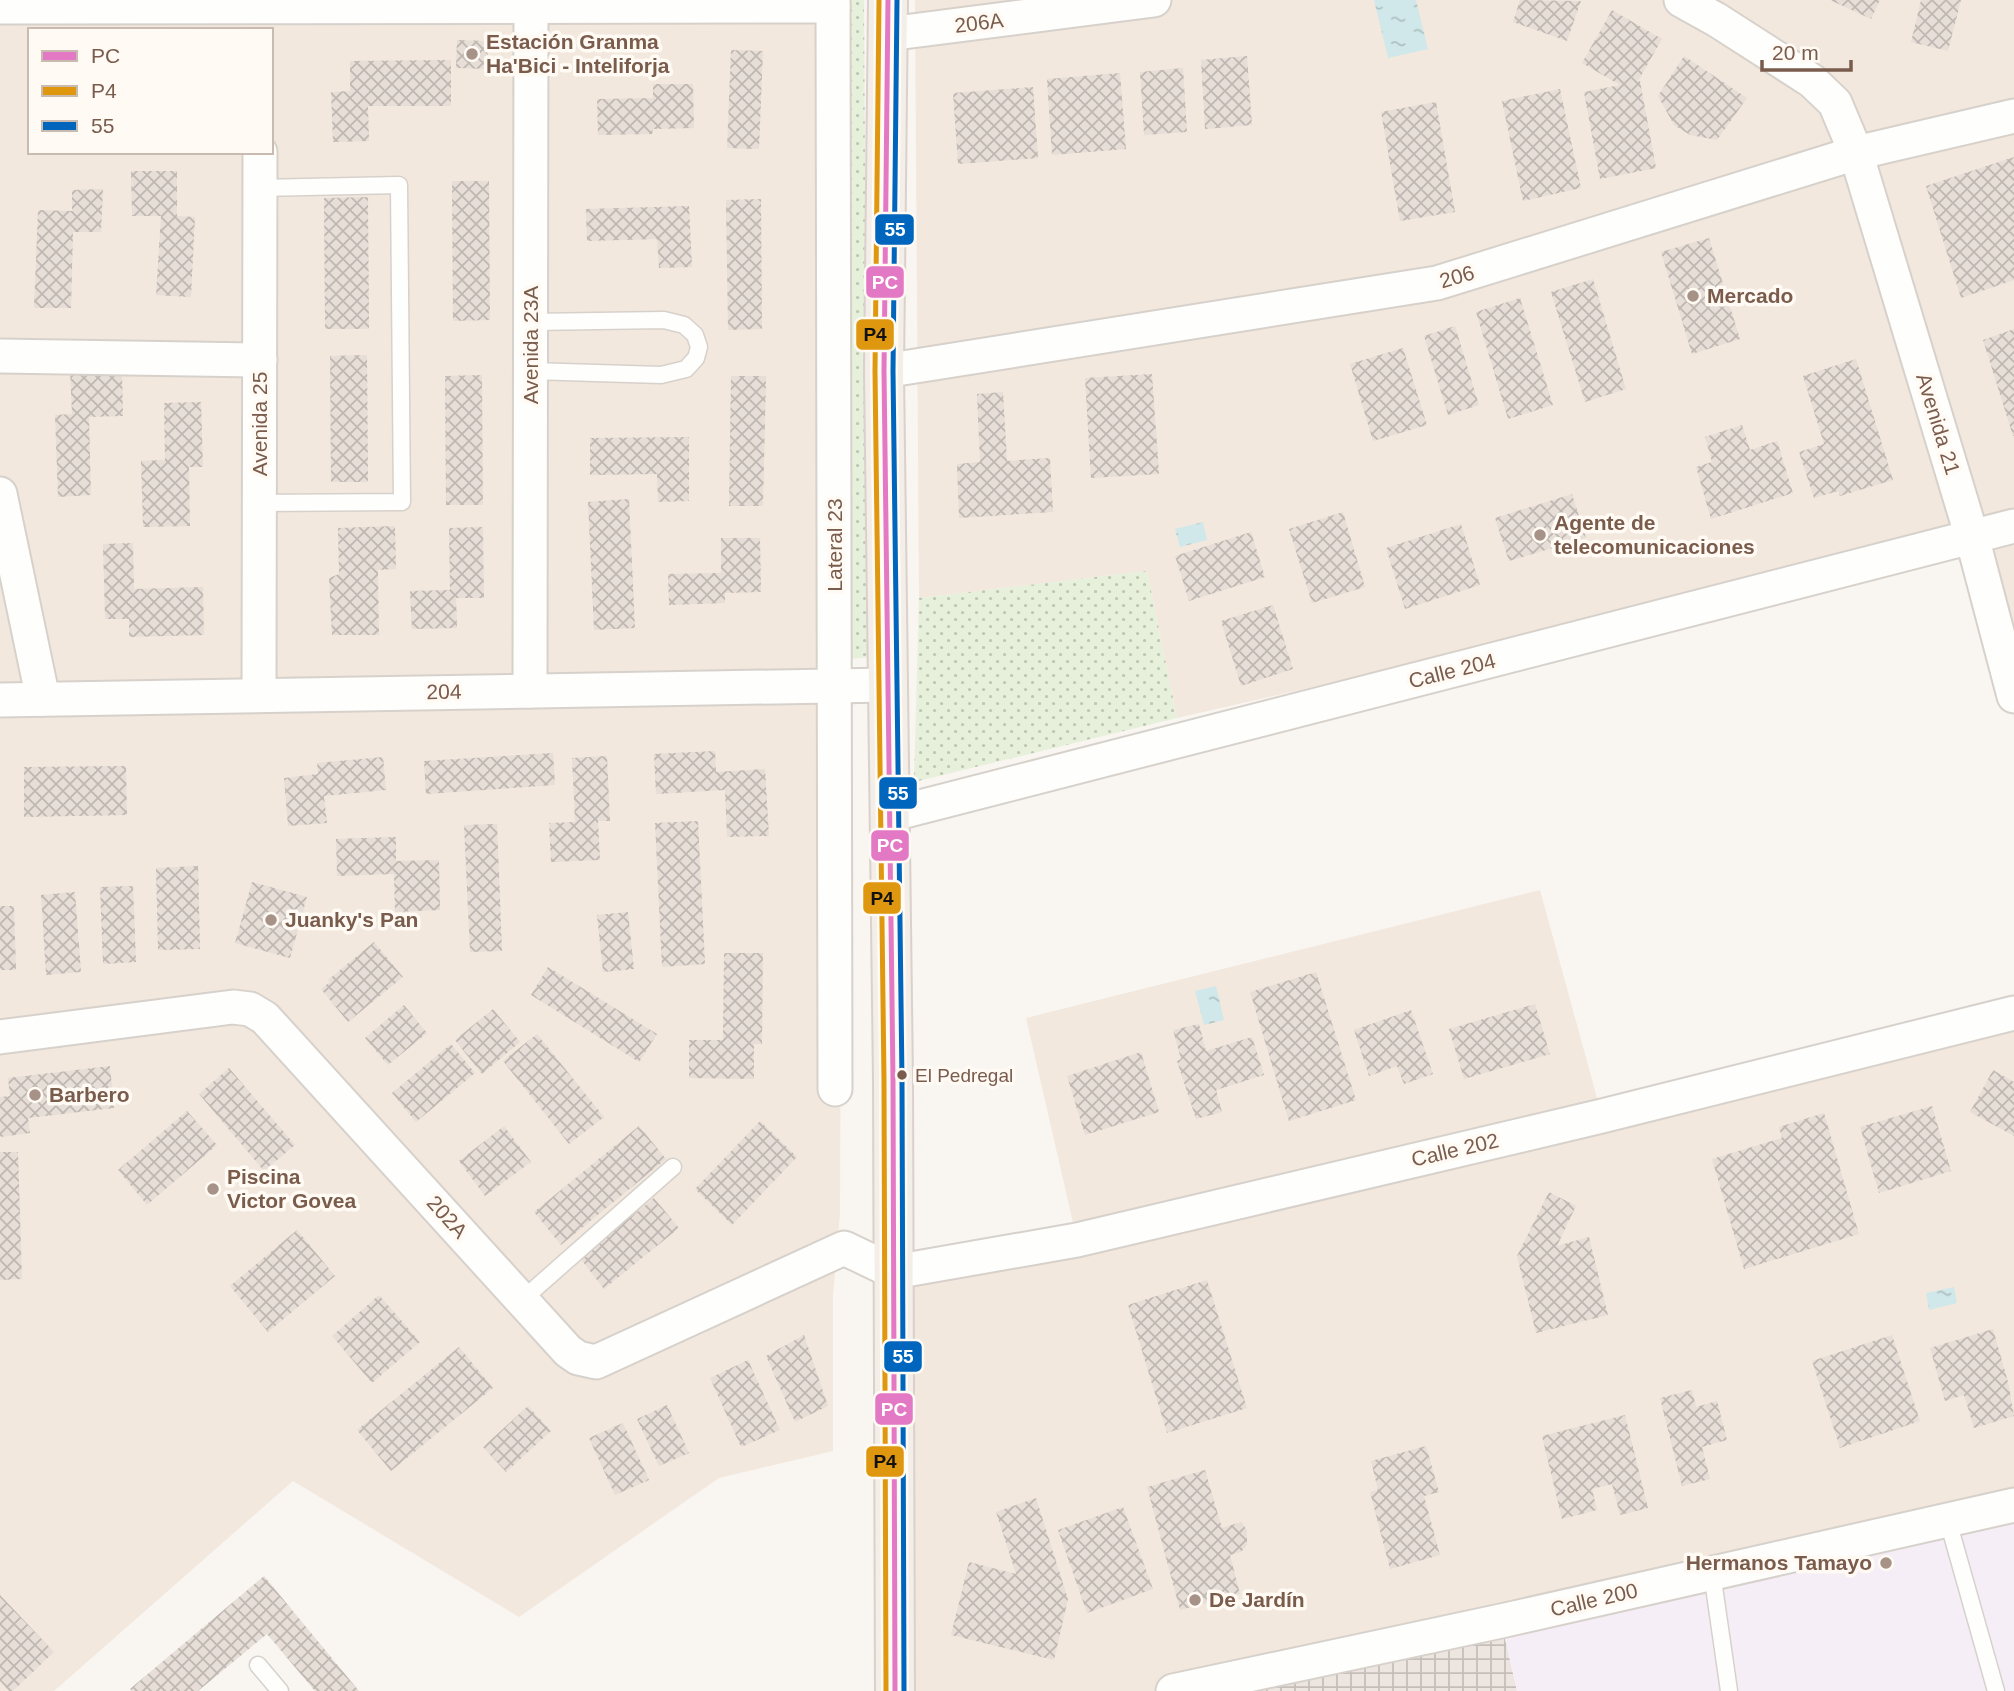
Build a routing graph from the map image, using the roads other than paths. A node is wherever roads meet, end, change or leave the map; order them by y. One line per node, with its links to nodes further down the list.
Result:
1 (1154, 0): 7 (street, 206A)
2 (1681, 0): 9 (street)
3 (531, 3): 4 (street); 6 (street); 12 (street, Avenida 23A)
4 (833, 3): 22 (street, Lateral 23)
5 (0, 7): 6 (street)
6 (259, 12)
7 (888, 17): 16 (main road)
8 (2014, 116): 9 (street, 206)
9 (1856, 153): 16 (street, 206); 20 (street, Avenida 21)
10 (260, 154): 11 (street, Avenida 25)
11 (260, 188): 14 (street, Avenida 25); 18 (lane)
12 (531, 322): 15 (street, Avenida 23A); 15 (lane)
13 (0, 356): 14 (street)
14 (260, 360): 18 (street, Avenida 25)
15 (531, 371): 23 (street, Avenida 23A)
16 (884, 371): 21 (main road)
17 (0, 494): 26 (street)
18 (259, 503): 24 (street, Avenida 25)
19 (2014, 526): 20 (street, Calle 204)
20 (1972, 537): 25 (street, Avenida 21); 28 (street, Calle 204)
21 (888, 684): 22 (street, 204); 28 (main road)
22 (834, 686): 23 (street, 204); 31 (street, Lateral 23)
23 (530, 691): 24 (street, 204)
24 (259, 695): 26 (street, 204)
25 (2014, 696)
26 (43, 699): 27 (street, 204)
27 (0, 700)
28 (889, 815): 33 (main road)
29 (2014, 1013): 33 (street, Calle 202)
30 (0, 1037): 34 (street, 202A)
31 (835, 1089)
32 (673, 1167): 34 (lane)
33 (894, 1272): 34 (street, 202A); 40 (main road)
34 (522, 1300)
35 (2014, 1505): 36 (street, Calle 200)
36 (1948, 1521): 37 (street, Calle 200); 43 (lane)
37 (1712, 1573): 41 (street, Calle 200); 42 (lane)
38 (258, 1665): 39 (lane)
39 (280, 1691)
40 (895, 1691)
41 (1174, 1691)
42 (1729, 1691)
43 (1996, 1691)

